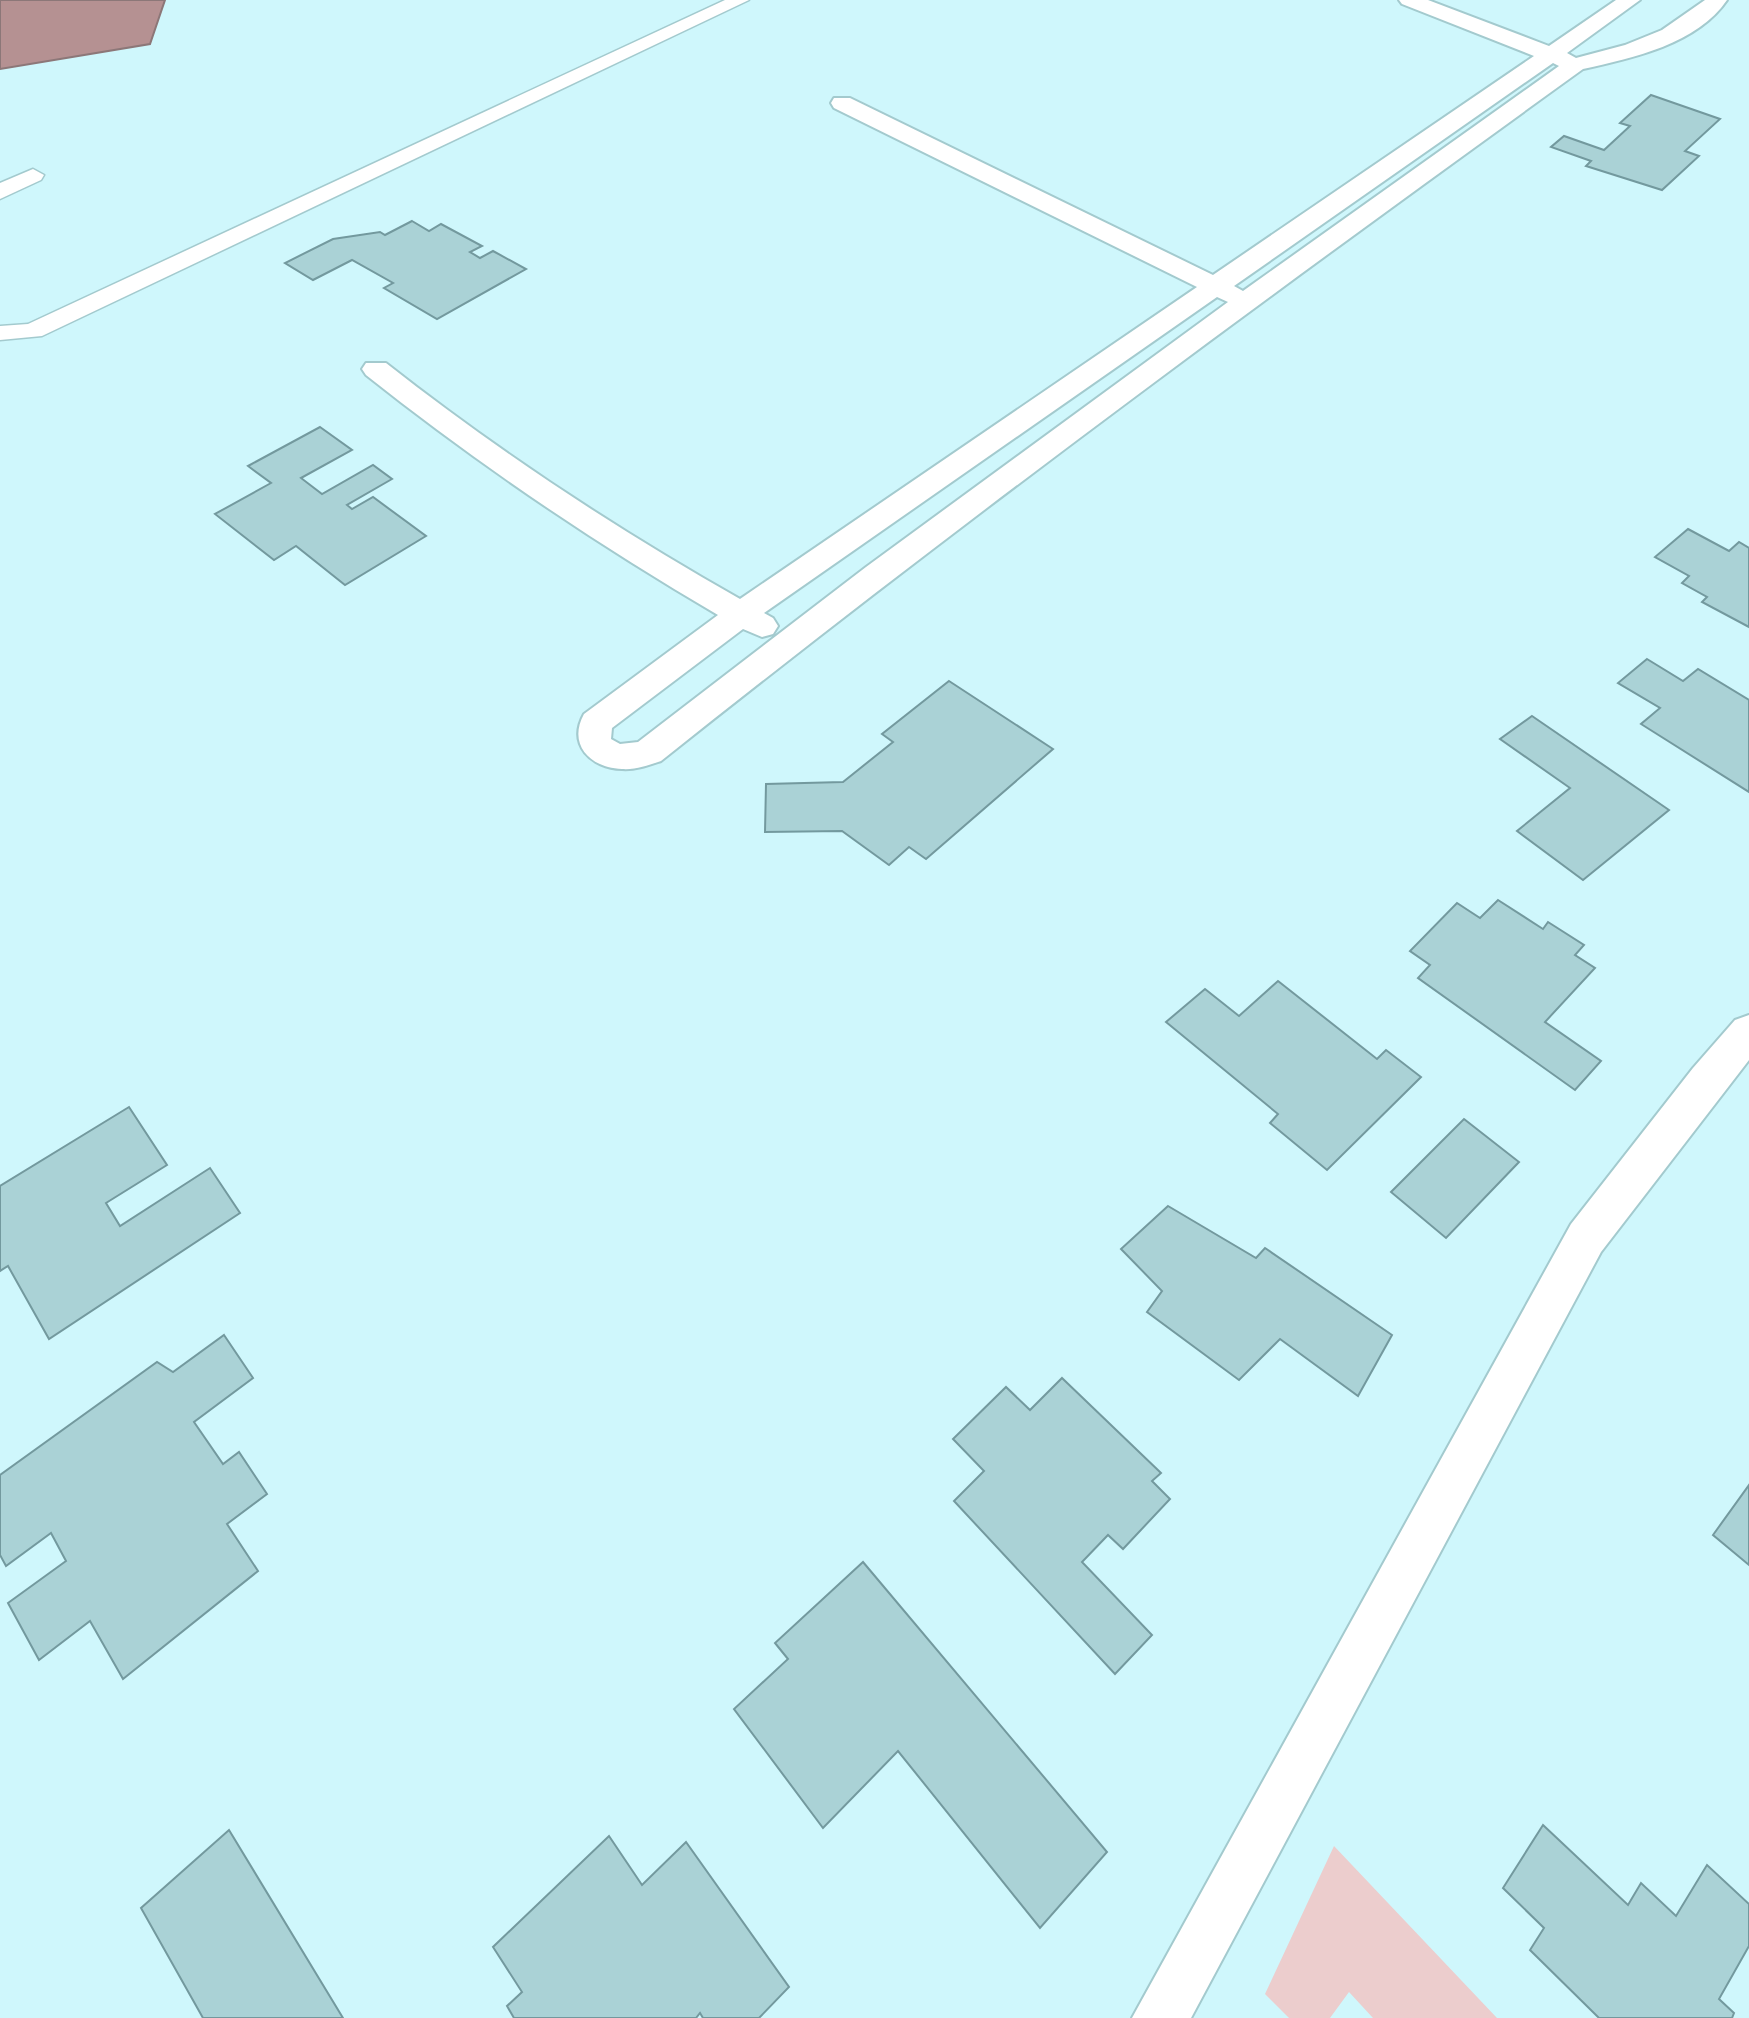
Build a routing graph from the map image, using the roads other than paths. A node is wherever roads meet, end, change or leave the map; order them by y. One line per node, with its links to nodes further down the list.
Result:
1 (740, 0): 13 (lane)
2 (1409, 0): 6 (street)
3 (1717, 0): 5 (street)
4 (1641, 9): 5 (street); 6 (street)
5 (1685, 27): 7 (street)
6 (1550, 55): 7 (street); 11 (street)
7 (1576, 64): 12 (street)
8 (842, 103): 11 (street)
9 (33, 175): 10 (lane)
10 (0, 192)
11 (1215, 286): 12 (street); 15 (street)
12 (1245, 301): 16 (street)
13 (0, 333)
14 (376, 369): 15 (street)
15 (741, 614): 16 (street); 16 (street)
16 (788, 641)
17 (1749, 1032): 18 (street)
18 (1160, 2018)

